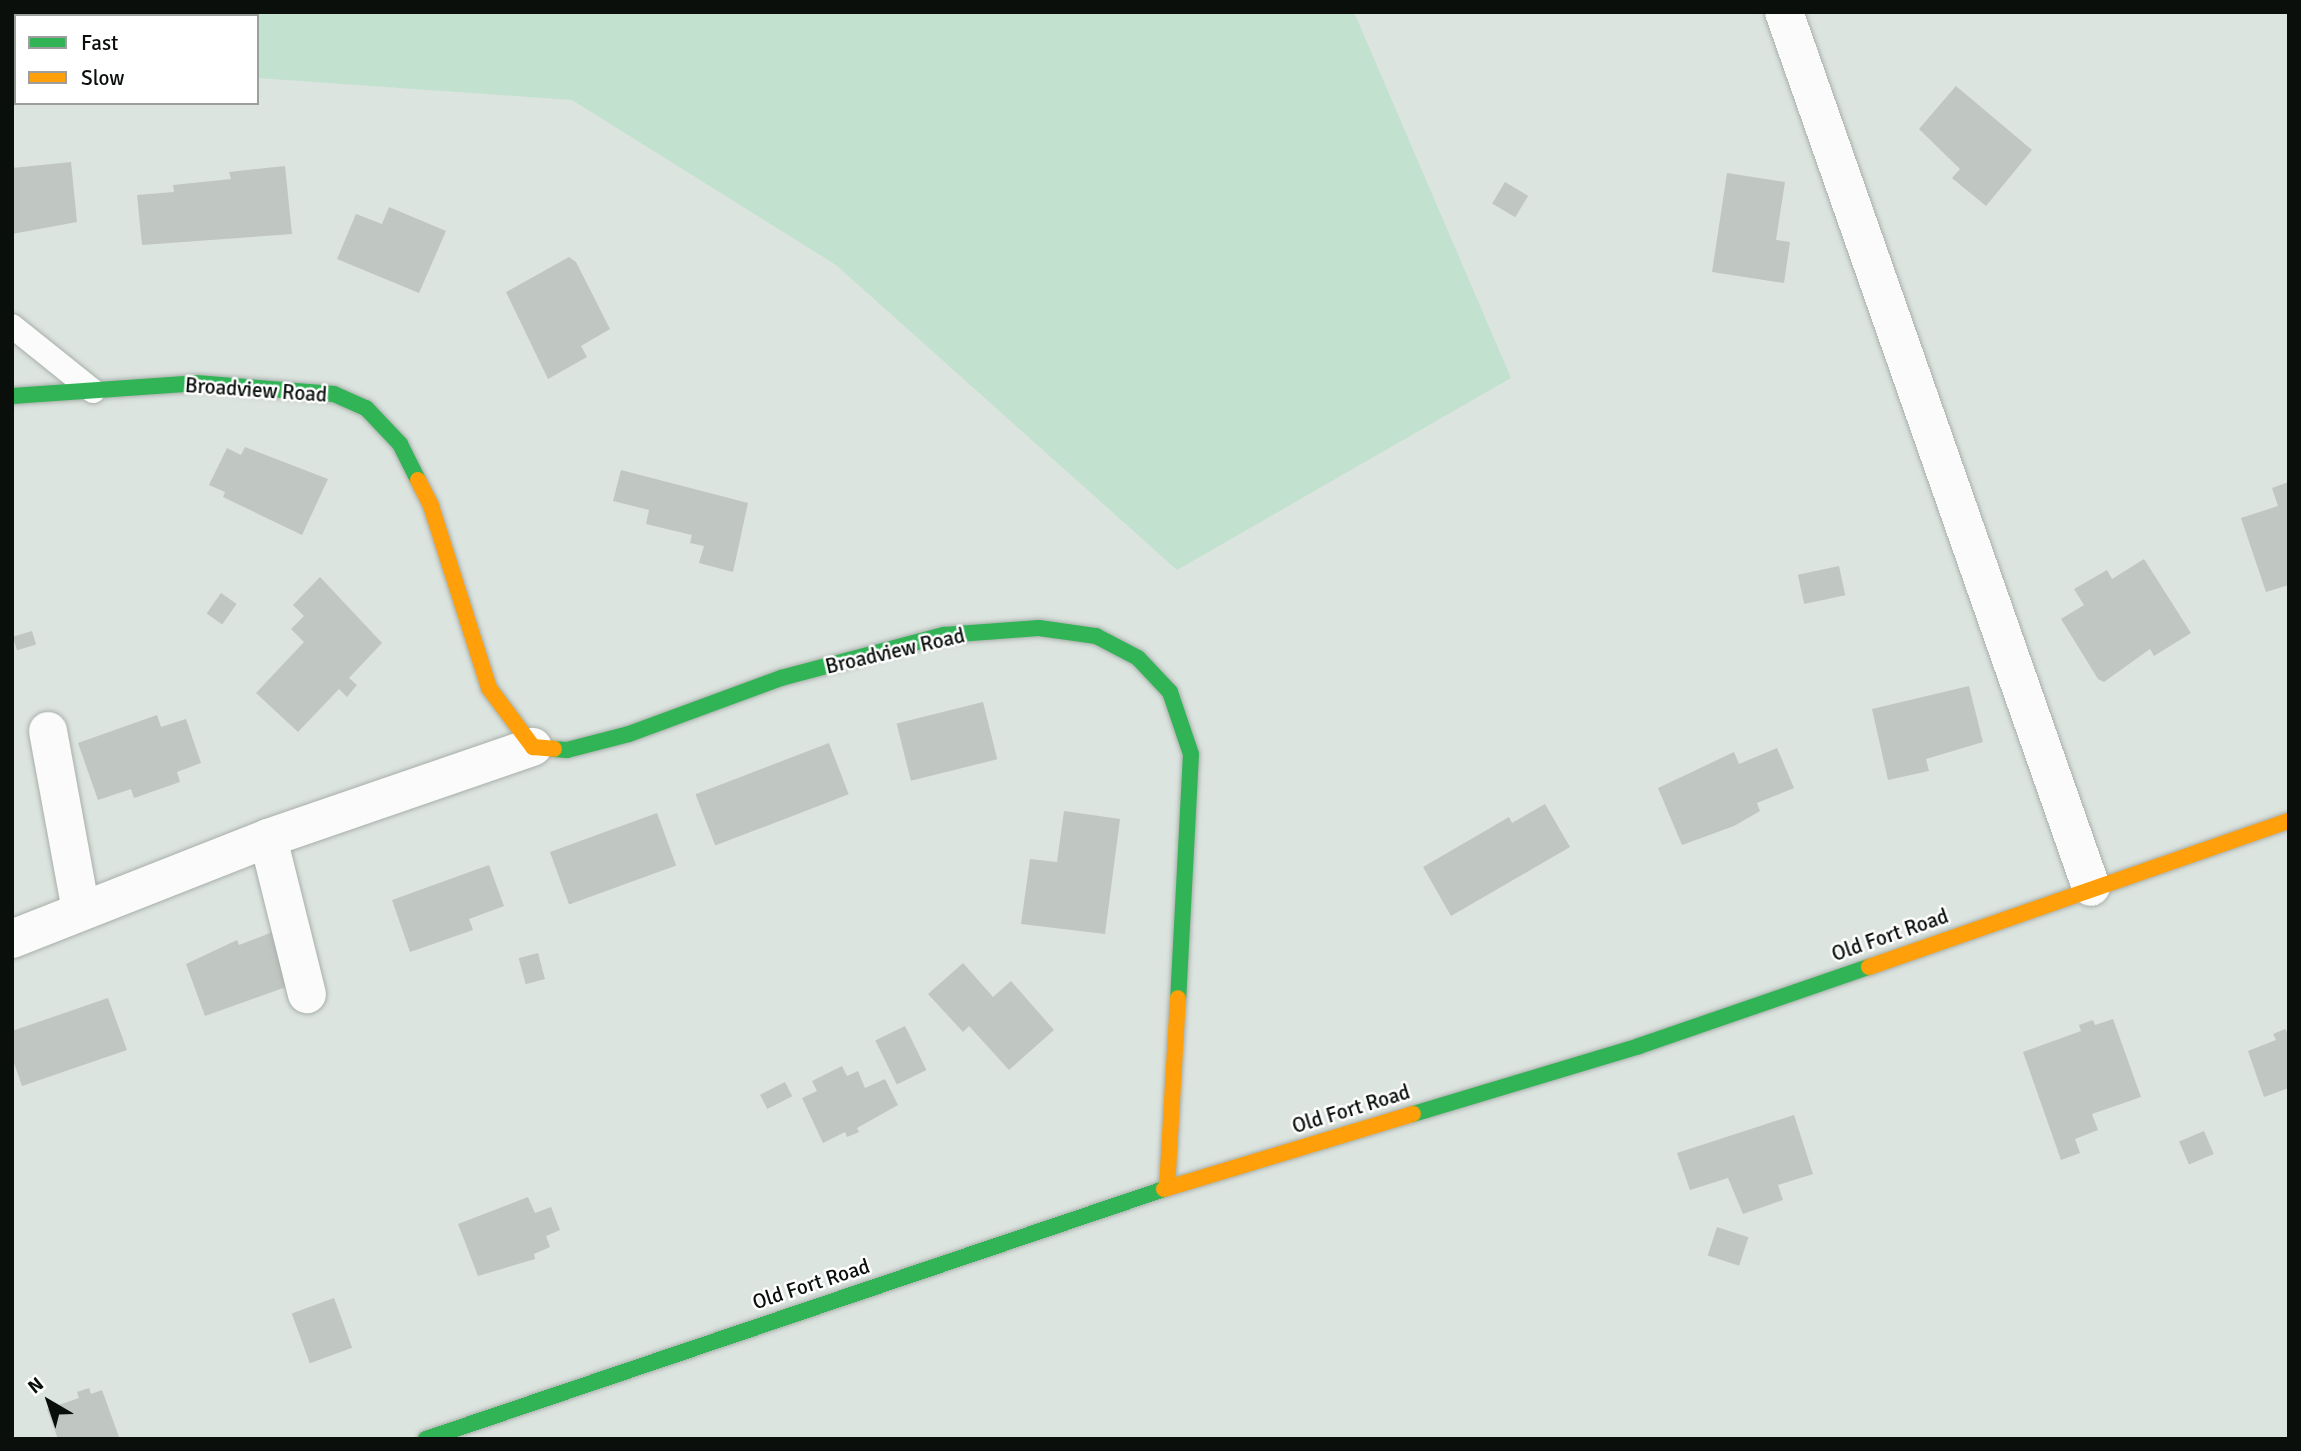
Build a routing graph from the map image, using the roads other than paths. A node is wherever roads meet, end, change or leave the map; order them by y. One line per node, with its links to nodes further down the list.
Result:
1 (1784, 12): 9 (street)
2 (12, 326): 3 (lane)
3 (93, 391): 4 (main road, Broadview Road); 6 (main road, Broadview Road)
4 (12, 396)
5 (48, 731): 10 (street)
6 (533, 747): 8 (street, Broadview Road); 13 (main road, Broadview Road)
7 (2289, 821): 9 (main road, Old Fort Road)
8 (268, 838): 10 (street, Broadview Road); 12 (street)
9 (2091, 887): 13 (main road, Old Fort Road)
10 (81, 911): 11 (street, Broadview Road)
11 (12, 939)
12 (307, 994)
13 (1167, 1188): 14 (main road, Old Fort Road)
14 (426, 1439)

